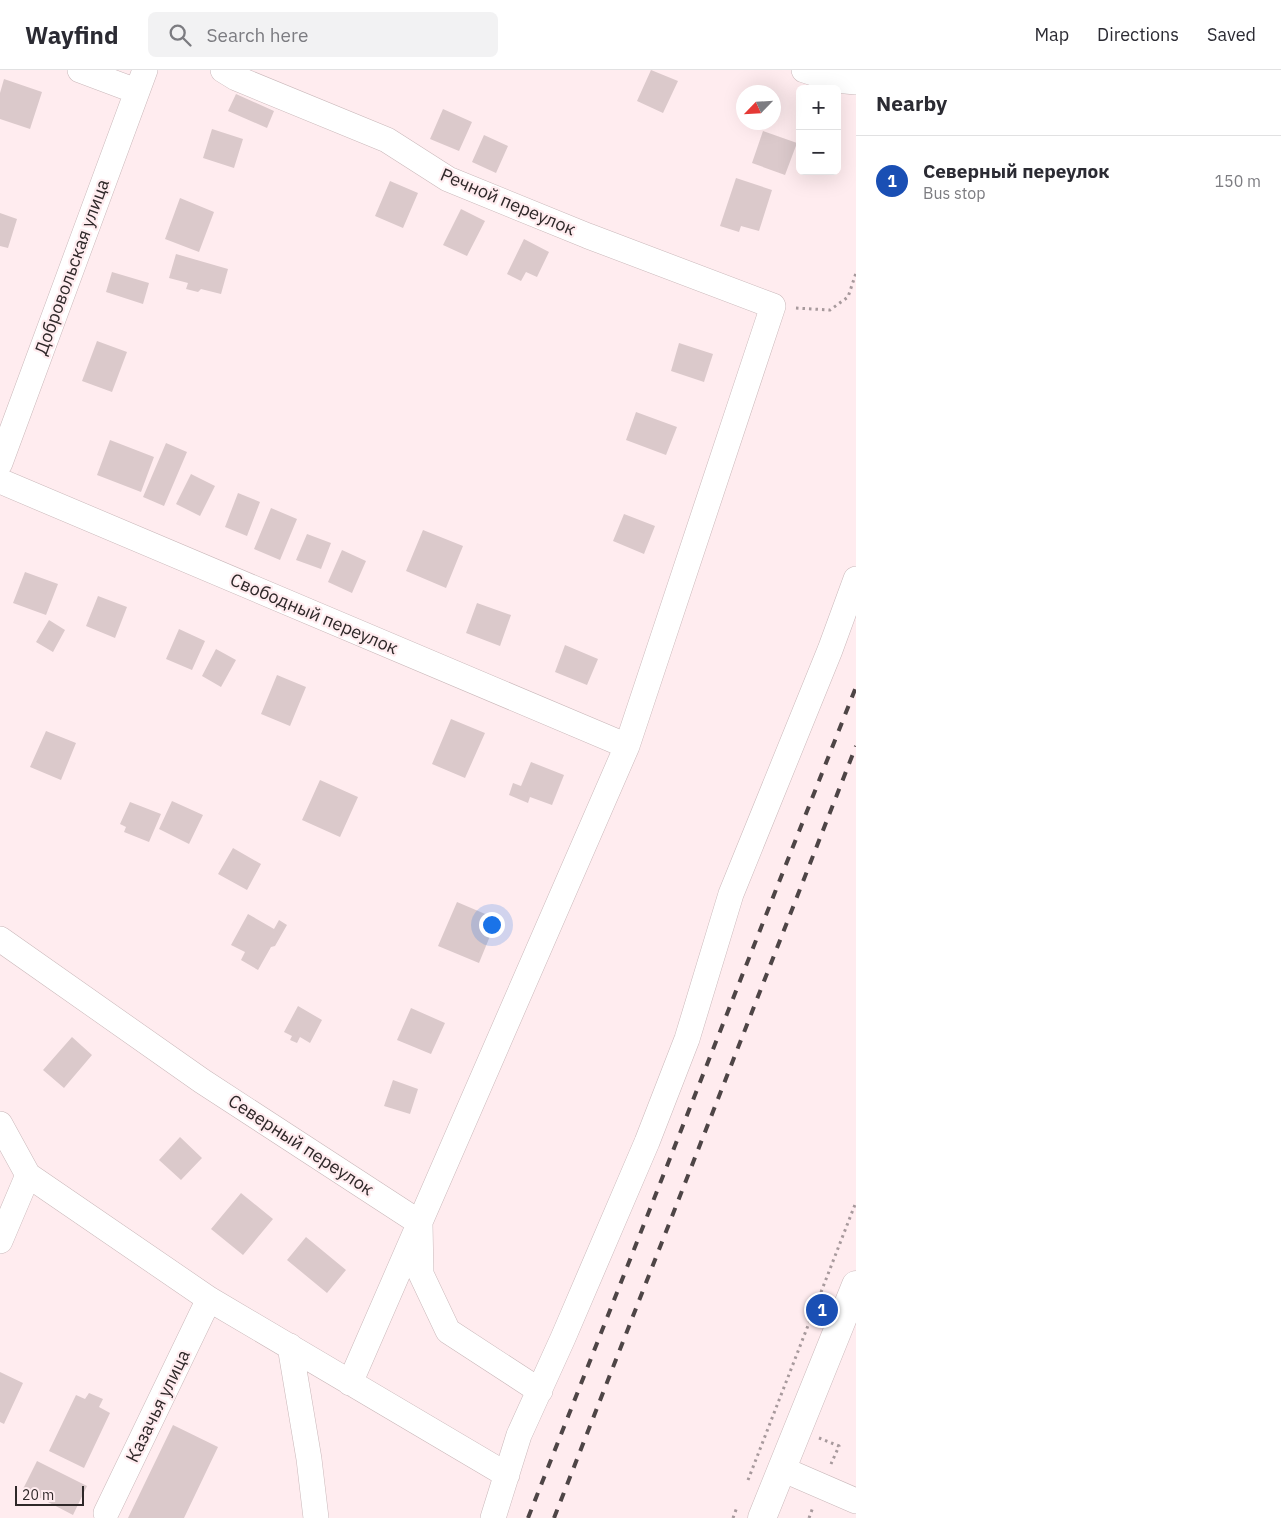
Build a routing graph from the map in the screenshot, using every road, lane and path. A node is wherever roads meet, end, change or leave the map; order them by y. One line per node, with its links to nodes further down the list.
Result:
1 (80, 70): 4 (street)
2 (223, 70): 7 (street, Речной переулок)
3 (804, 70): 5 (street)
4 (141, 80): 8 (street, Добровольская улица)
5 (846, 81)
6 (856, 273): 7 (path)
7 (773, 306): 11 (street)
8 (0, 463)
9 (0, 481): 11 (street, Свободный переулок)
10 (856, 579): 22 (street)
11 (627, 746): 16 (street)
12 (0, 939): 16 (street, Северный переулок)
13 (0, 1124): 14 (street)
14 (28, 1175): 17 (street); 19 (street)
15 (856, 1202): 25 (path)
16 (420, 1223): 21 (street); 22 (street)
17 (0, 1241)
18 (856, 1285): 23 (main road)
19 (210, 1299): 20 (street); 28 (street, Казачья улица)
20 (290, 1346): 21 (street); 29 (street)
21 (350, 1383): 24 (street)
22 (540, 1391): 24 (street)
23 (782, 1469): 27 (street); 32 (main road)
24 (507, 1474): 30 (street)
25 (747, 1482)
26 (740, 1500): 31 (path)
27 (856, 1501)
28 (106, 1513)
29 (316, 1518)
30 (492, 1518)
31 (733, 1518)
32 (762, 1518)

